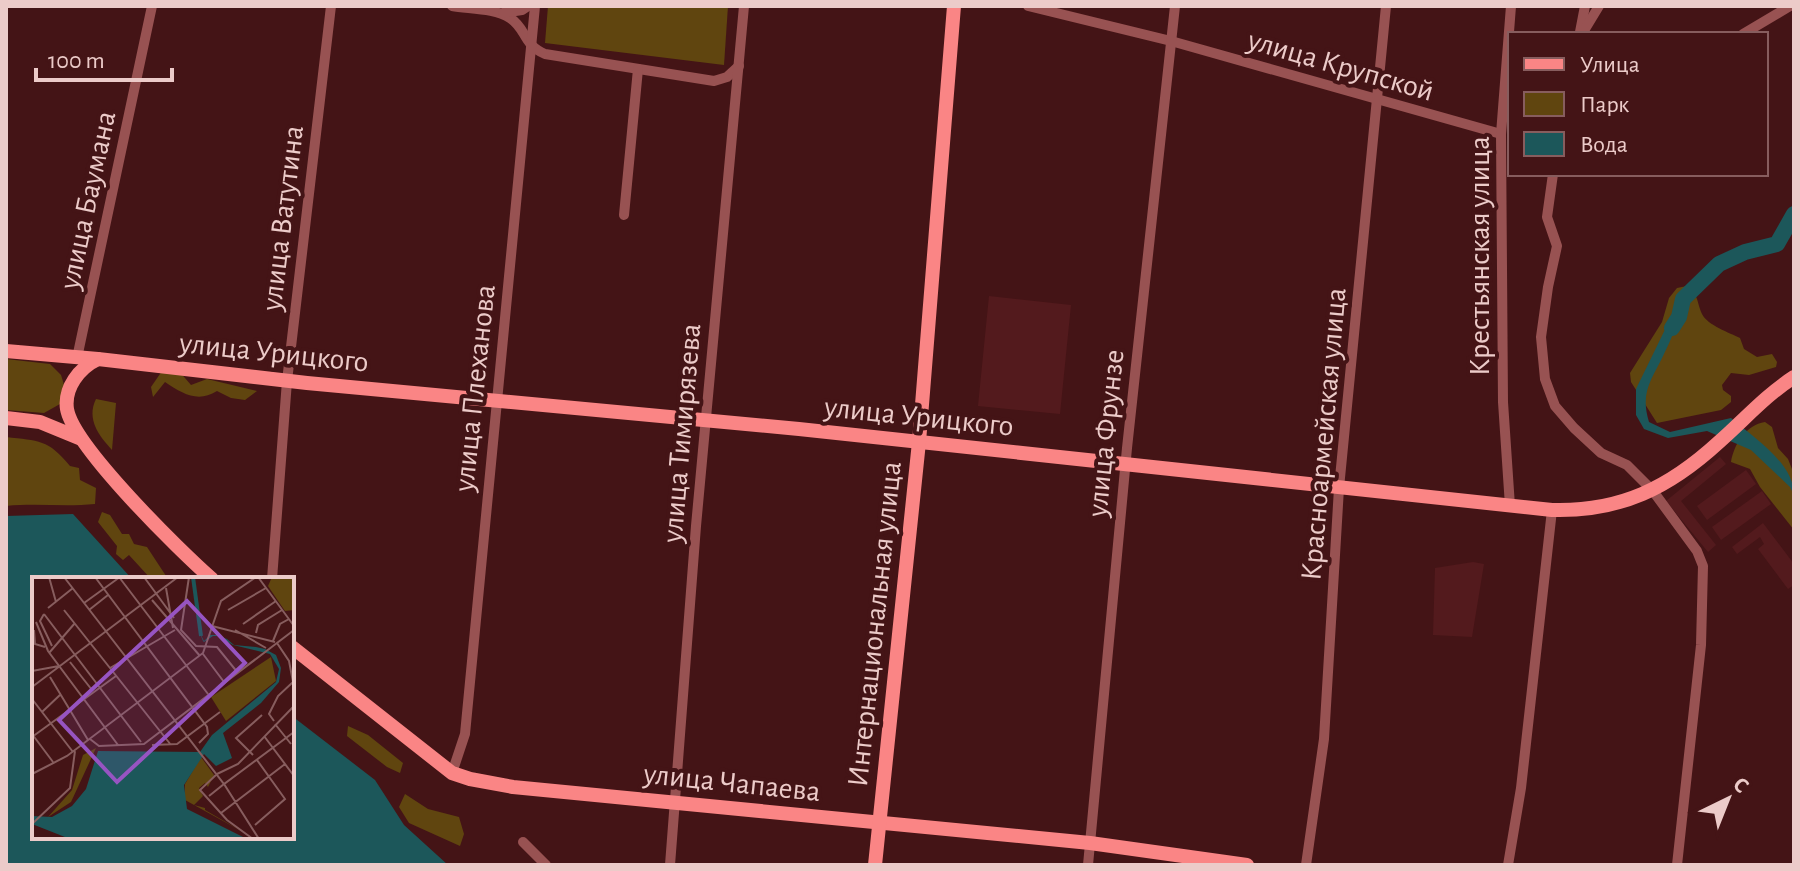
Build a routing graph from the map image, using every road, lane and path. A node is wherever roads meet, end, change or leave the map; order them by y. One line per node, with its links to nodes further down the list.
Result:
1 (152, 6): 32 (street, улица Баумана)
2 (331, 6): 35 (street, улица Ватутина)
3 (454, 6): 15 (street)
4 (528, 6): 15 (street)
5 (535, 6): 21 (street, улица Плеханова)
6 (744, 6): 22 (street, улица Тимирязева)
7 (954, 6): 43 (main road, Интернациональная улица)
8 (1028, 6): 20 (street, улица Крупской)
9 (1175, 6): 20 (street, улица Фрунзе)
10 (1386, 6): 25 (street, Красноармейская улица)
11 (1511, 6): 16 (street, Крестьянская улица)
12 (1585, 6): 17 (street)
13 (1599, 6): 18 (street)
14 (1790, 6): 19 (street)
15 (500, 13): 21 (street)
16 (1510, 32)
17 (1581, 32)
18 (1582, 32)
19 (1746, 32)
20 (1171, 41): 25 (street, улица Крупской); 44 (street, улица Фрунзе)
21 (531, 48): 23 (street); 37 (street, улица Плеханова)
22 (739, 66): 23 (street); 40 (street, улица Тимирязева)
23 (638, 69): 29 (street)
24 (1508, 78): 26 (street, Крестьянская улица)
25 (1378, 102): 27 (street, улица Крупской); 45 (street, Красноармейская улица)
26 (1507, 102): 27 (street, Крестьянская улица)
27 (1501, 134): 47 (street, Крестьянская улица)
28 (1553, 176): 46 (street)
29 (624, 215)
30 (6, 351): 31 (main road)
31 (45, 355): 32 (main road, улица Урицкого); 36 (main road)
32 (77, 358): 33 (main road, улица Урицкого)
33 (98, 359): 35 (main road, улица Урицкого); 36 (main road)
34 (1794, 377): 46 (main road, улица Урицкого)
35 (287, 381): 37 (main road, улица Урицкого); 50 (street, улица Ватутина)
36 (71, 386): 38 (main road)
37 (497, 399): 40 (main road, улица Урицкого); 52 (street, улица Плеханова)
38 (67, 407): 41 (main road); 42 (main road)
39 (6, 418): 41 (main road)
40 (706, 420): 43 (main road, улица Урицкого); 53 (street, улица Тимирязева)
41 (40, 422): 42 (main road)
42 (79, 438): 49 (main road)
43 (919, 442): 44 (main road, улица Урицкого); 54 (main road, Интернациональная улица)
44 (1126, 463): 45 (main road, улица Урицкого); 56 (street, улица Фрунзе)
45 (1339, 488): 47 (main road, улица Урицкого); 62 (street, Красноармейская улица)
46 (1653, 491): 48 (main road, улица Урицкого); 64 (street)
47 (1510, 506): 48 (main road, улица Урицкого)
48 (1552, 510): 63 (street)
49 (210, 577)
50 (272, 577)
51 (294, 649): 52 (main road)
52 (452, 773): 53 (main road, улица Чапаева)
53 (675, 802): 54 (main road, улица Чапаева); 58 (street, улица Тимирязева)
54 (880, 822): 56 (main road, улица Чапаева); 59 (main road, Интернациональная улица)
55 (523, 842): 57 (street)
56 (1090, 843): 60 (street, улица Фрунзе); 61 (main road, улица Чапаева)
57 (546, 865)
58 (670, 865)
59 (875, 865)
60 (1088, 865)
61 (1247, 865)
62 (1306, 865)
63 (1508, 865)
64 (1677, 865)

